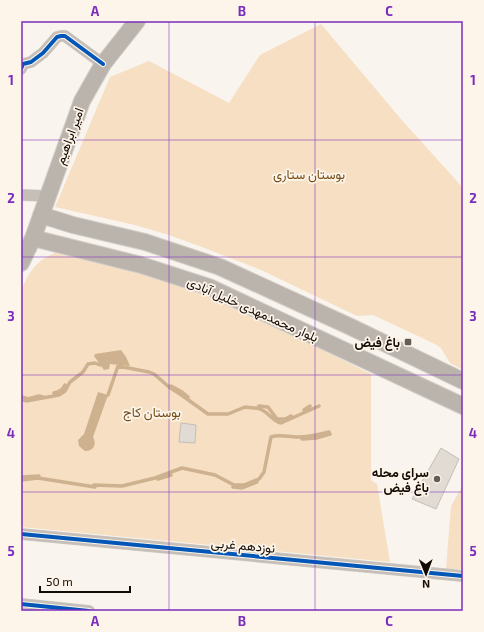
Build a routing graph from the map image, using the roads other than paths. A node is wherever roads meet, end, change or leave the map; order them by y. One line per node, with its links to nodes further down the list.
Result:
1 (137, 21): 2 (main road, امیر ابراهیم)
2 (103, 64): 3 (street); 5 (main road, امیر ابراهیم)
3 (22, 66)
4 (21, 195): 5 (street)
5 (48, 196): 6 (main road, امیر ابراهیم)
6 (41, 215): 7 (main road, بلوار محمدمهدی خلیل آبادی); 8 (main road, امیر ابراهیم)
7 (73, 225): 9 (main road); 11 (main road, بلوار محمدمهدی خلیل آبادی)
8 (33, 238): 9 (main road, بلوار محمدمهدی خلیل آبادی); 10 (main road, امیر ابراهیم)
9 (66, 247): 12 (main road, بلوار محمدمهدی خلیل آبادی)
10 (21, 263)
11 (463, 380)
12 (463, 406)
13 (21, 534): 14 (street, نوزدهم غربی)
14 (463, 576)
15 (21, 604): 16 (street)
16 (89, 611)

